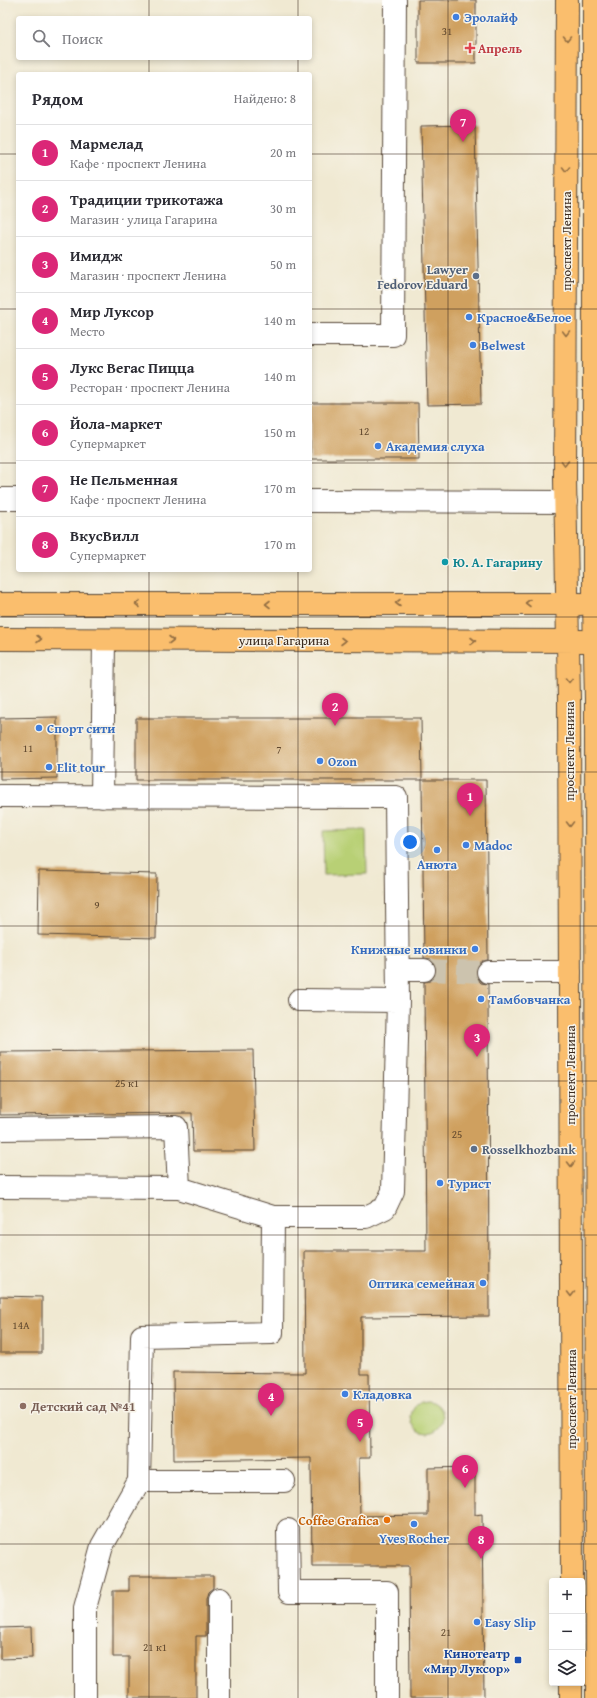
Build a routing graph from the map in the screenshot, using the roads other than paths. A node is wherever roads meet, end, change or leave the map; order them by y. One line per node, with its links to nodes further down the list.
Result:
1 (395, 0): 4 (lane)
2 (567, 0): 8 (main road, проспект Ленина, one-way to 8)
3 (594, 0): 11 (main road)
4 (312, 335)
5 (0, 499): 6 (lane)
6 (16, 499)
7 (312, 501): 8 (lane)
8 (566, 502): 9 (main road, проспект Ленина)
9 (567, 603): 10 (main road, one-way to 10); 11 (main road); 14 (main road, проспект Ленина)
10 (0, 604)
11 (595, 604): 15 (main road, проспект Ленина)
12 (0, 639): 13 (main road, улица Гагарина, one-way to 13)
13 (104, 640): 14 (main road, улица Гагарина, one-way to 14); 17 (lane)
14 (568, 641): 15 (main road, улица Гагарина); 21 (main road, проспект Ленина, one-way to 21)
15 (596, 641): 28 (main road, проспект Ленина)
16 (0, 796): 17 (lane)
17 (102, 797): 18 (lane)
18 (398, 970): 19 (lane); 23 (lane)
19 (424, 970)
20 (488, 972): 21 (lane)
21 (570, 972): 33 (main road, проспект Ленина, one-way to 33)
22 (299, 1000): 23 (lane)
23 (398, 1002): 27 (lane)
24 (0, 1129): 26 (lane)
25 (0, 1187): 26 (lane)
26 (179, 1188): 27 (lane)
27 (273, 1217): 29 (lane)
28 (597, 1303): 31 (main road, проспект Ленина)
29 (139, 1481): 30 (lane); 36 (lane)
30 (284, 1481)
31 (597, 1515): 40 (main road, проспект Ленина)
32 (288, 1530): 38 (lane)
33 (572, 1578)
34 (219, 1599): 37 (lane)
35 (571, 1686): 39 (main road)
36 (85, 1698)
37 (219, 1698)
38 (387, 1698)
39 (571, 1698)
40 (597, 1698)

